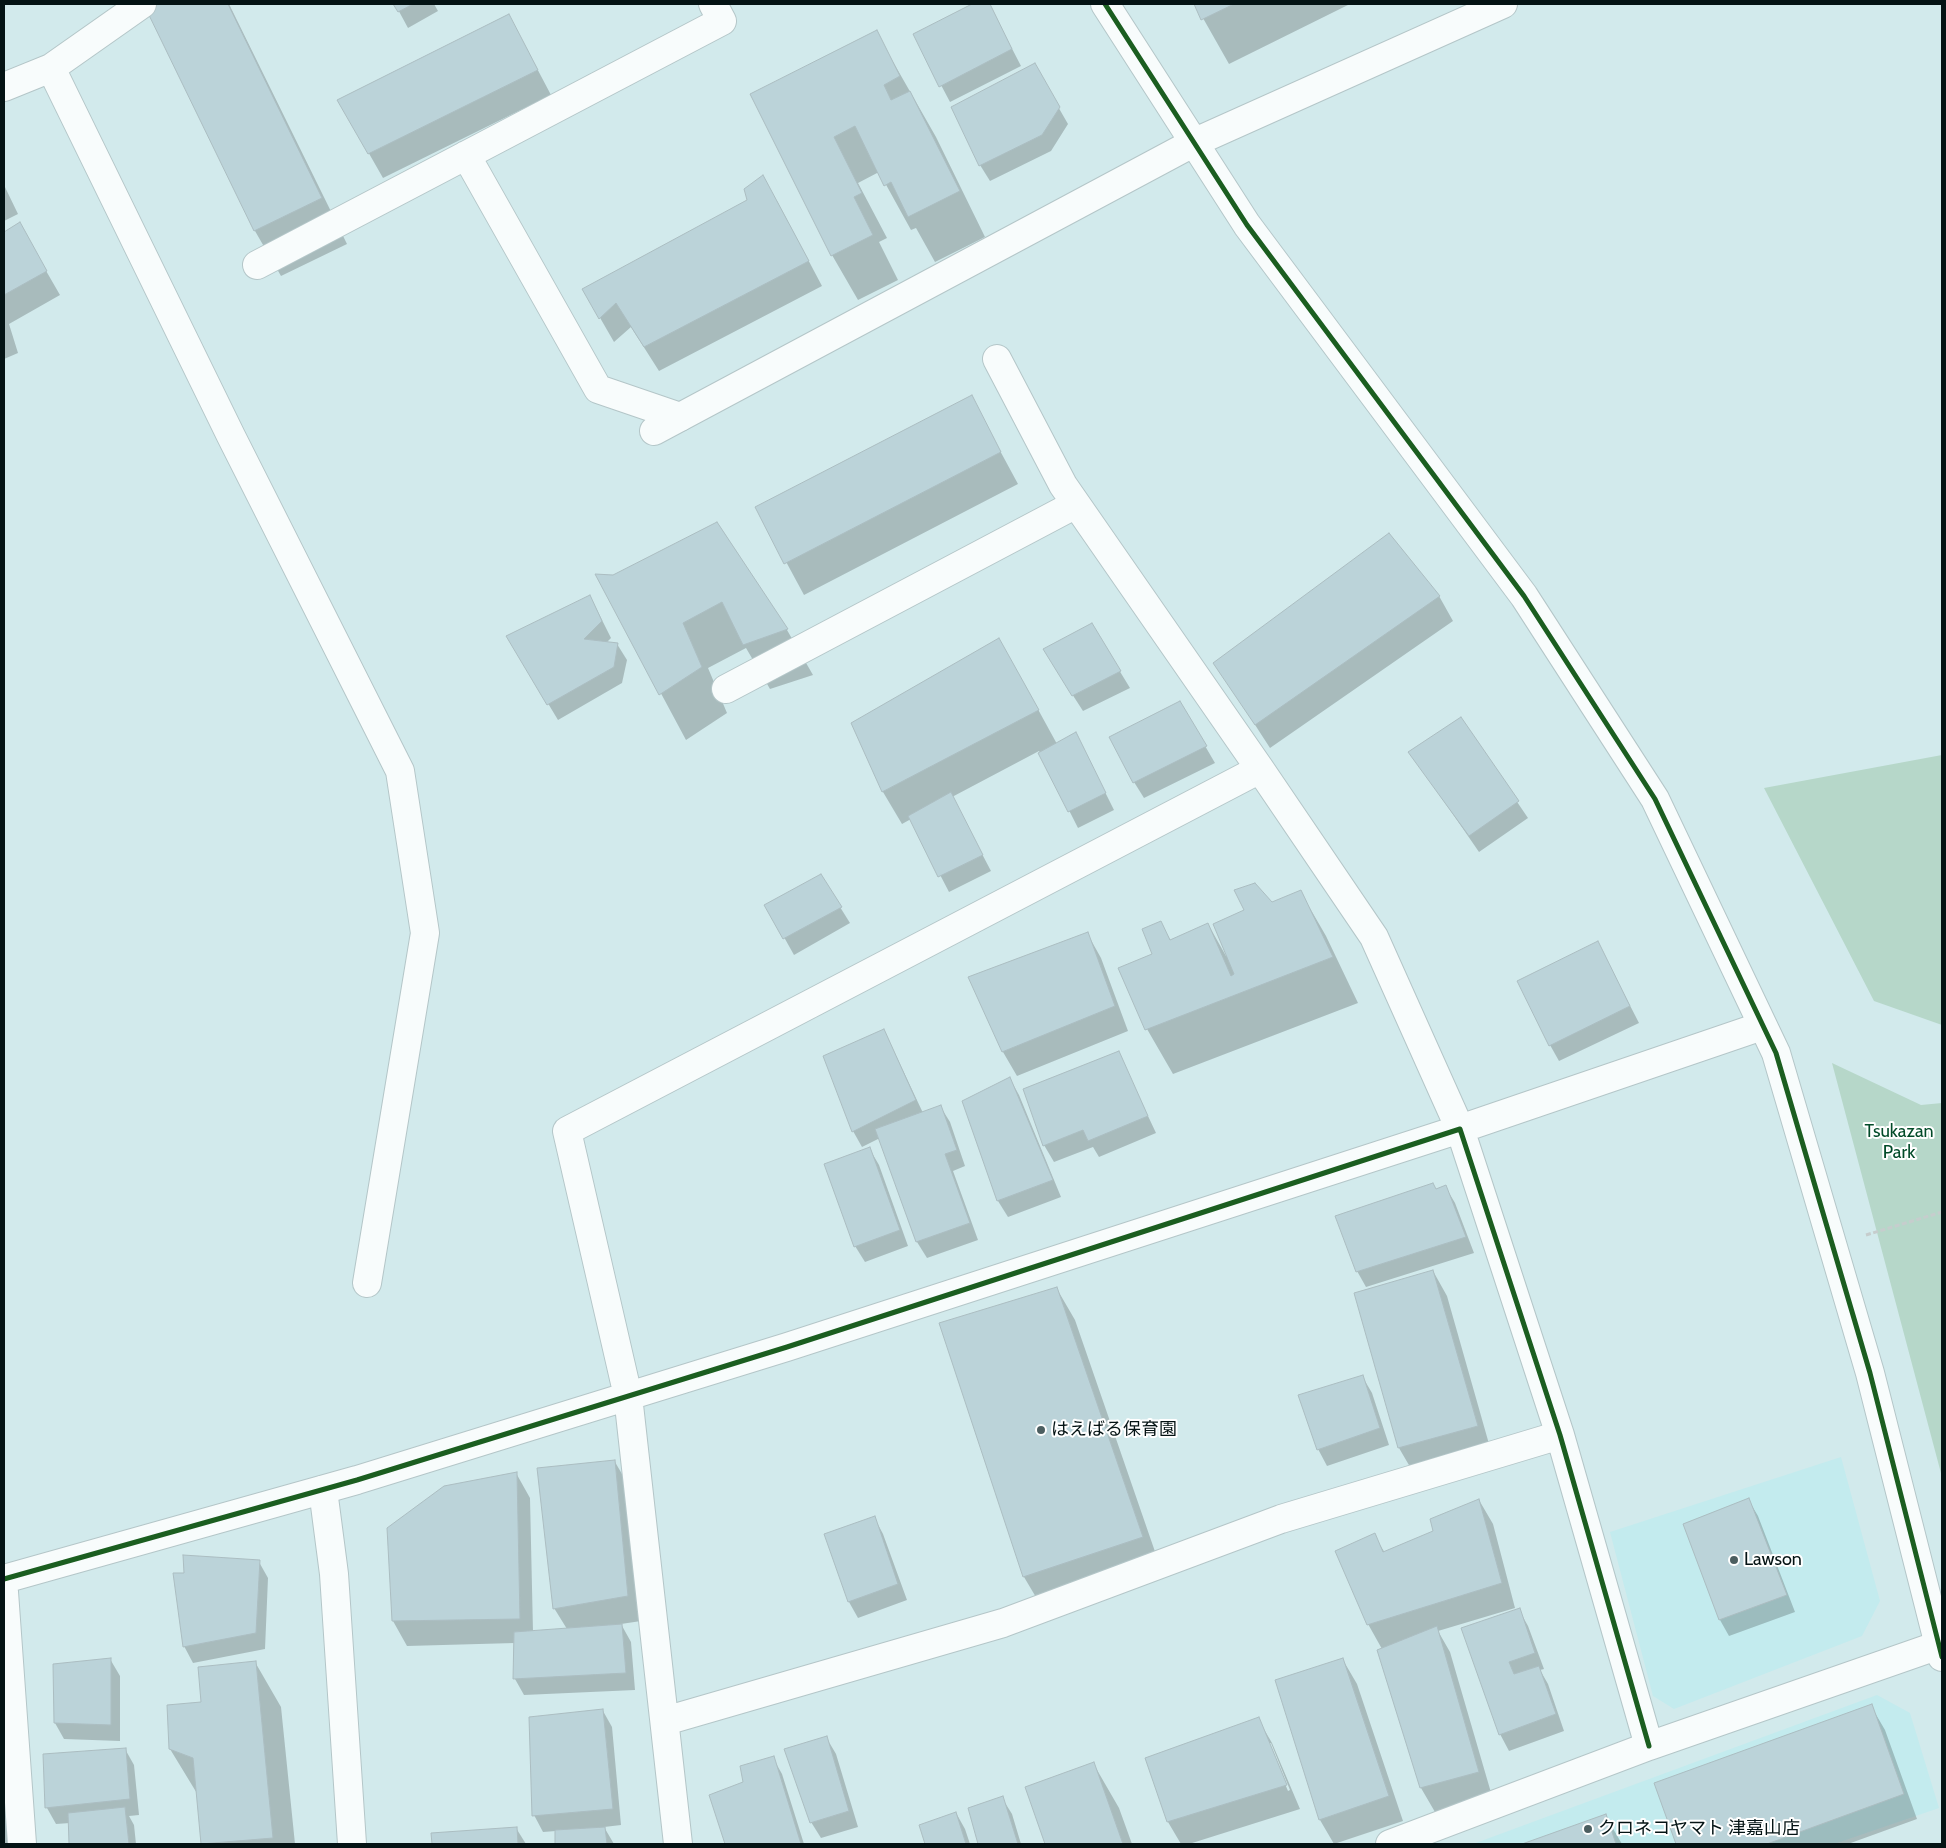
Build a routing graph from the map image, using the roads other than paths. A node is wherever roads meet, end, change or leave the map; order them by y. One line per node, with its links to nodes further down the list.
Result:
1 (142, 4): 5 (street)
2 (713, 4): 8 (street)
3 (1105, 4): 7 (street)
4 (1493, 6): 7 (street)
5 (51, 68): 6 (street); 18 (street)
6 (4, 87)
7 (1193, 143): 11 (street); 16 (street)
8 (466, 155): 9 (street); 11 (street)
9 (256, 265)
10 (997, 359): 13 (street)
11 (680, 417): 12 (street)
12 (654, 431)
13 (1076, 504): 14 (street); 15 (street)
14 (726, 689)
15 (1260, 769): 17 (street); 19 (street)
16 (1762, 1026): 17 (street); 24 (street)
17 (1460, 1128): 19 (street); 20 (street)
18 (367, 1283)
19 (628, 1396): 21 (street); 25 (street)
20 (1560, 1435): 25 (street); 26 (street)
21 (322, 1490): 22 (street); 28 (street)
22 (4, 1579)
23 (4, 1592): 27 (street)
24 (1941, 1651): 26 (street)
25 (665, 1721): 29 (street)
26 (1649, 1746): 30 (street)
27 (22, 1844)
28 (352, 1844)
29 (678, 1844)
30 (1390, 1844)

